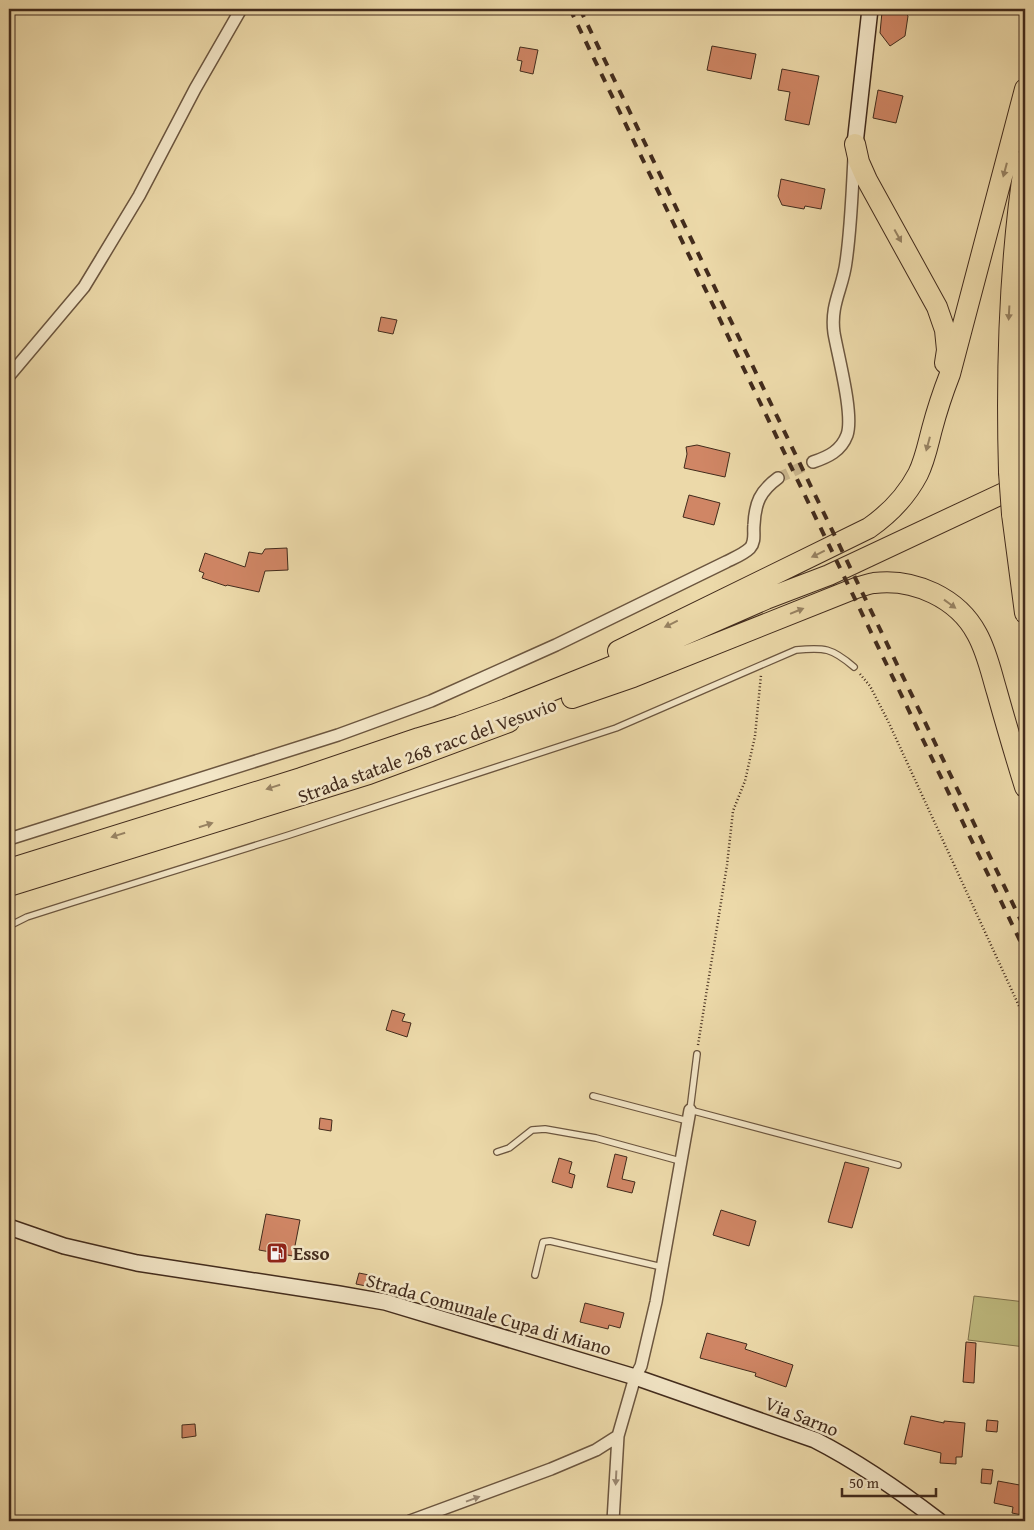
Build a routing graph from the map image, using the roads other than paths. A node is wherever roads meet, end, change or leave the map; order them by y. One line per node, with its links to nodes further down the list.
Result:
1 (241, 9): 9 (street)
2 (870, 9): 4 (street)
3 (1025, 89): 10 (highway, one-way to 10)
4 (855, 144): 6 (street); 7 (highway)
5 (1025, 160): 12 (highway, one-way to 12)
6 (852, 187): 7 (highway); 11 (street)
7 (874, 194): 10 (highway, one-way to 10)
8 (1025, 316): 12 (highway)
9 (9, 376)
10 (941, 397): 18 (highway, one-way to 18)
11 (813, 462)
12 (1022, 470): 14 (highway, Strada statale 268 racc del Vesuvio); 15 (highway, bridge)
13 (778, 478): 21 (street)
14 (829, 574): 17 (highway, Strada statale 268 racc del Vesuvio); 18 (highway, Strada statale 268 racc del Vesuvio)
15 (1025, 612)
16 (854, 666): 25 (lane)
17 (572, 698): 19 (highway, one-way to 19); 20 (highway, Strada statale 268 racc del Vesuvio, one-way to 17)
18 (419, 738): 22 (highway, Strada statale 268 racc del Vesuvio, one-way to 22)
19 (1025, 787)
20 (169, 837): 23 (highway, Strada statale 268 racc del Vesuvio); 24 (highway)
21 (9, 839)
22 (9, 869)
23 (9, 886)
24 (9, 901)
25 (9, 926)
26 (697, 1054): 28 (lane)
27 (593, 1096): 28 (lane)
28 (689, 1115): 30 (street); 31 (lane)
29 (497, 1152): 30 (lane)
30 (680, 1161): 33 (street)
31 (898, 1165)
32 (9, 1227): 35 (street, Strada Comunale Cupa di Miano)
33 (662, 1268): 34 (lane); 35 (street)
34 (535, 1275)
35 (636, 1377): 36 (street); 39 (street, Via Sarno)
36 (618, 1436): 37 (street, one-way to 36); 38 (street, one-way to 38)
37 (410, 1521)
38 (613, 1521)
39 (939, 1521)

